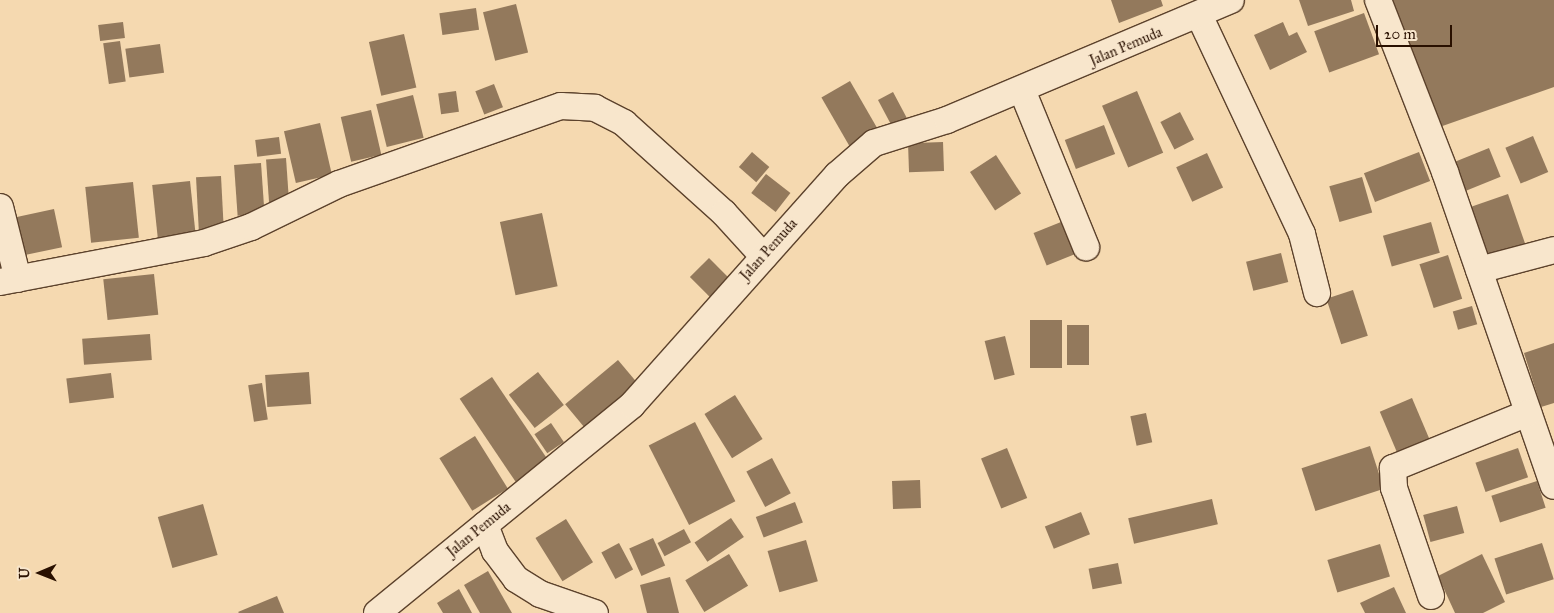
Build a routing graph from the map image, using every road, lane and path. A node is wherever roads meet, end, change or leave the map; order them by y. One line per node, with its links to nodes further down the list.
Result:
1 (1231, 0): 3 (street, Jalan Pemuda)
2 (1378, 0): 9 (street)
3 (1199, 15): 4 (street, Jalan Pemuda); 11 (street)
4 (1022, 90): 6 (street); 8 (street, Jalan Pemuda)
5 (0, 206): 10 (street)
6 (1086, 247)
7 (1554, 250): 9 (street)
8 (764, 257): 10 (street); 14 (street, Jalan Pemuda)
9 (1479, 270): 12 (street)
10 (9, 281)
11 (1317, 293)
12 (1528, 413): 13 (street); 15 (street)
13 (1554, 486)
14 (485, 525): 16 (street, Jalan Pemuda); 17 (street)
15 (1431, 596)
16 (377, 613)
17 (595, 613)

